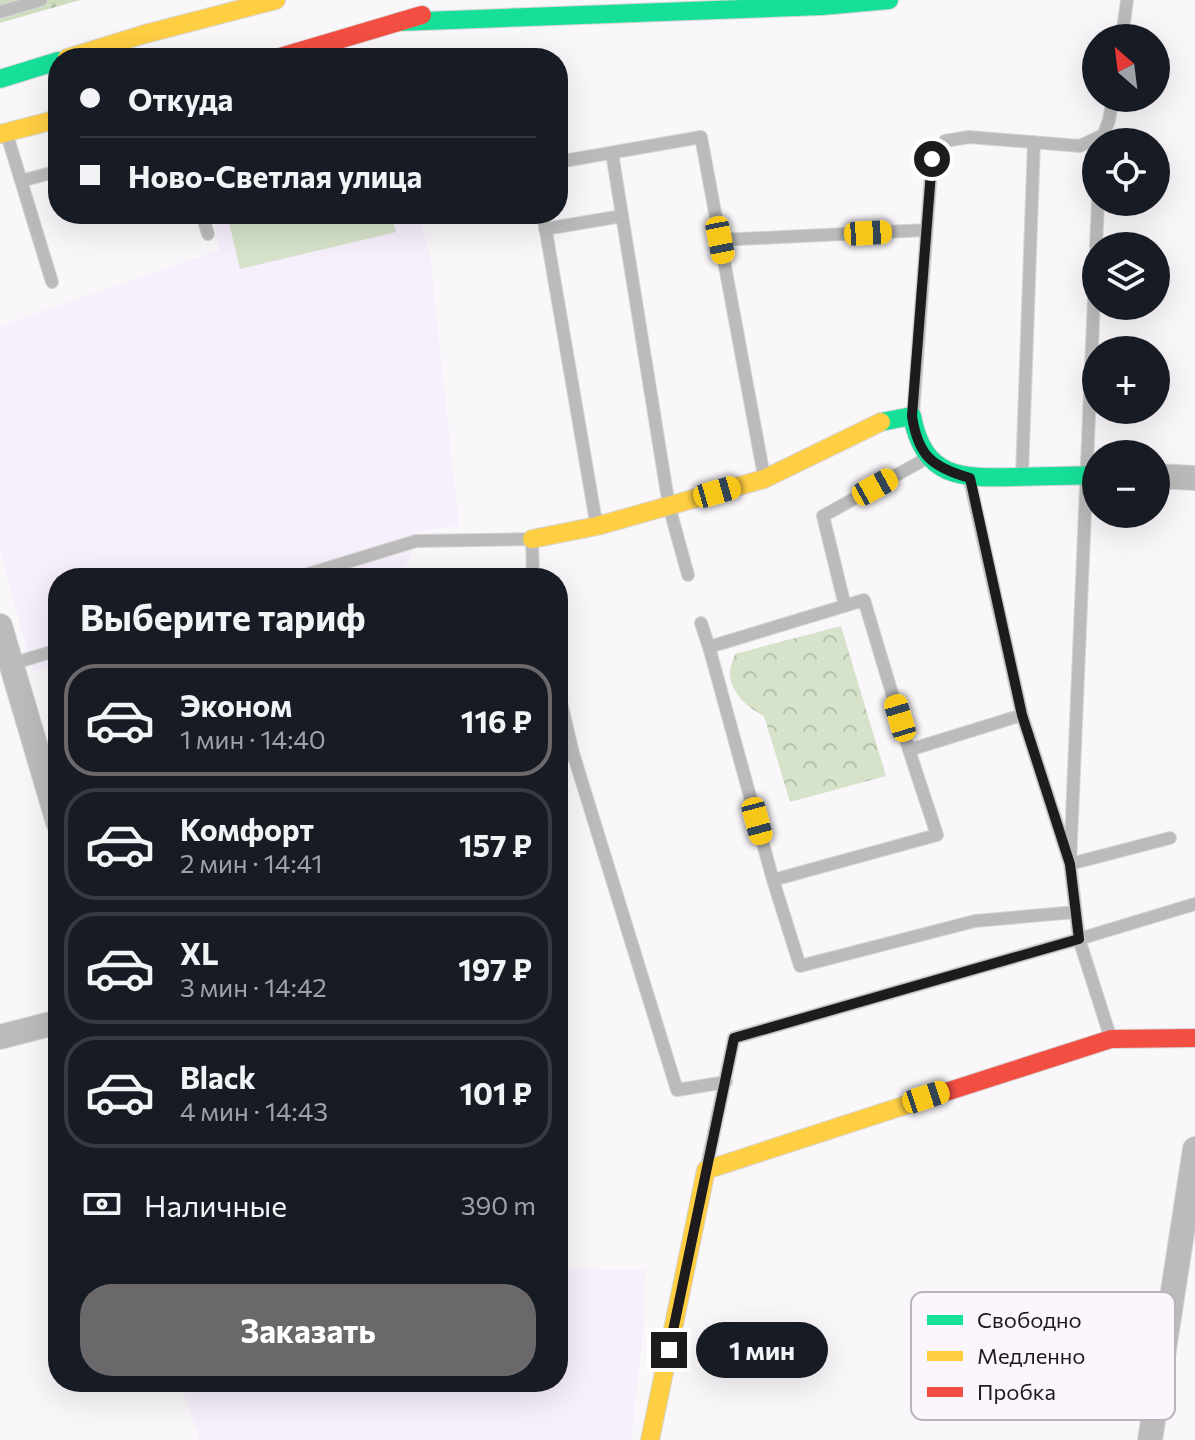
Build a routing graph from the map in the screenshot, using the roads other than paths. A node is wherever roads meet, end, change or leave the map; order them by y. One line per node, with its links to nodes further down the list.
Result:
1 (41, 0): 6 (lane)
2 (276, 0): 9 (street)
3 (473, 0): 7 (street)
4 (889, 0): 7 (street)
5 (1127, 0): 8 (lane)
6 (0, 12)
7 (398, 22): 10 (street)
8 (1124, 24)
9 (100, 48)
10 (311, 48)
11 (48, 64): 12 (street)
12 (0, 79)
13 (48, 122): 14 (street)
14 (3, 133): 20 (lane)
15 (1034, 142): 16 (lane); 25 (lane); 34 (lane)
16 (1082, 145)
17 (612, 153): 18 (lane); 21 (lane); 27 (lane)
18 (568, 160)
19 (48, 174): 20 (lane)
20 (21, 181): 28 (lane)
21 (622, 216): 24 (lane); 39 (lane)
22 (205, 224): 26 (lane)
23 (544, 224): 24 (lane)
24 (545, 229): 40 (lane)
25 (926, 230): 27 (lane); 30 (lane)
26 (208, 234)
27 (720, 240): 38 (lane)
28 (52, 282)
29 (1094, 320): 31 (lane)
30 (912, 416): 32 (street); 38 (street)
31 (1092, 440)
32 (927, 458): 36 (street); 46 (lane)
33 (1082, 474): 34 (street)
34 (1022, 476): 36 (street)
35 (1170, 477): 37 (street)
36 (970, 478): 52 (lane)
37 (1195, 478)
38 (764, 479): 39 (street)
39 (669, 506): 40 (street); 45 (lane)
40 (597, 526): 42 (street)
41 (1088, 528): 59 (lane)
42 (532, 539): 43 (lane); 44 (lane)
43 (328, 568)
44 (533, 568)
45 (688, 575)
46 (845, 606): 49 (lane); 54 (lane)
47 (701, 623): 49 (lane)
48 (0, 626): 51 (street)
49 (709, 647): 60 (lane)
50 (48, 653): 51 (lane)
51 (11, 664): 57 (street)
52 (1022, 715): 54 (lane); 59 (lane)
53 (568, 732): 55 (lane)
54 (909, 750): 60 (lane)
55 (573, 753): 56 (lane); 68 (lane)
56 (568, 755)
57 (48, 788)
58 (1170, 838): 59 (lane)
59 (1070, 864): 62 (lane)
60 (773, 880): 62 (lane)
61 (1195, 904): 63 (lane)
62 (1076, 912): 63 (lane)
63 (1079, 939): 67 (lane); 68 (lane)
64 (48, 1025): 65 (street)
65 (0, 1037)
66 (1195, 1038): 67 (street)
67 (1111, 1039): 70 (street)
68 (726, 1082): 70 (lane)
69 (1195, 1149): 71 (street)
70 (706, 1170): 73 (street)
71 (1173, 1292)
72 (1153, 1420): 74 (street)
73 (650, 1440)
74 (1150, 1440)

